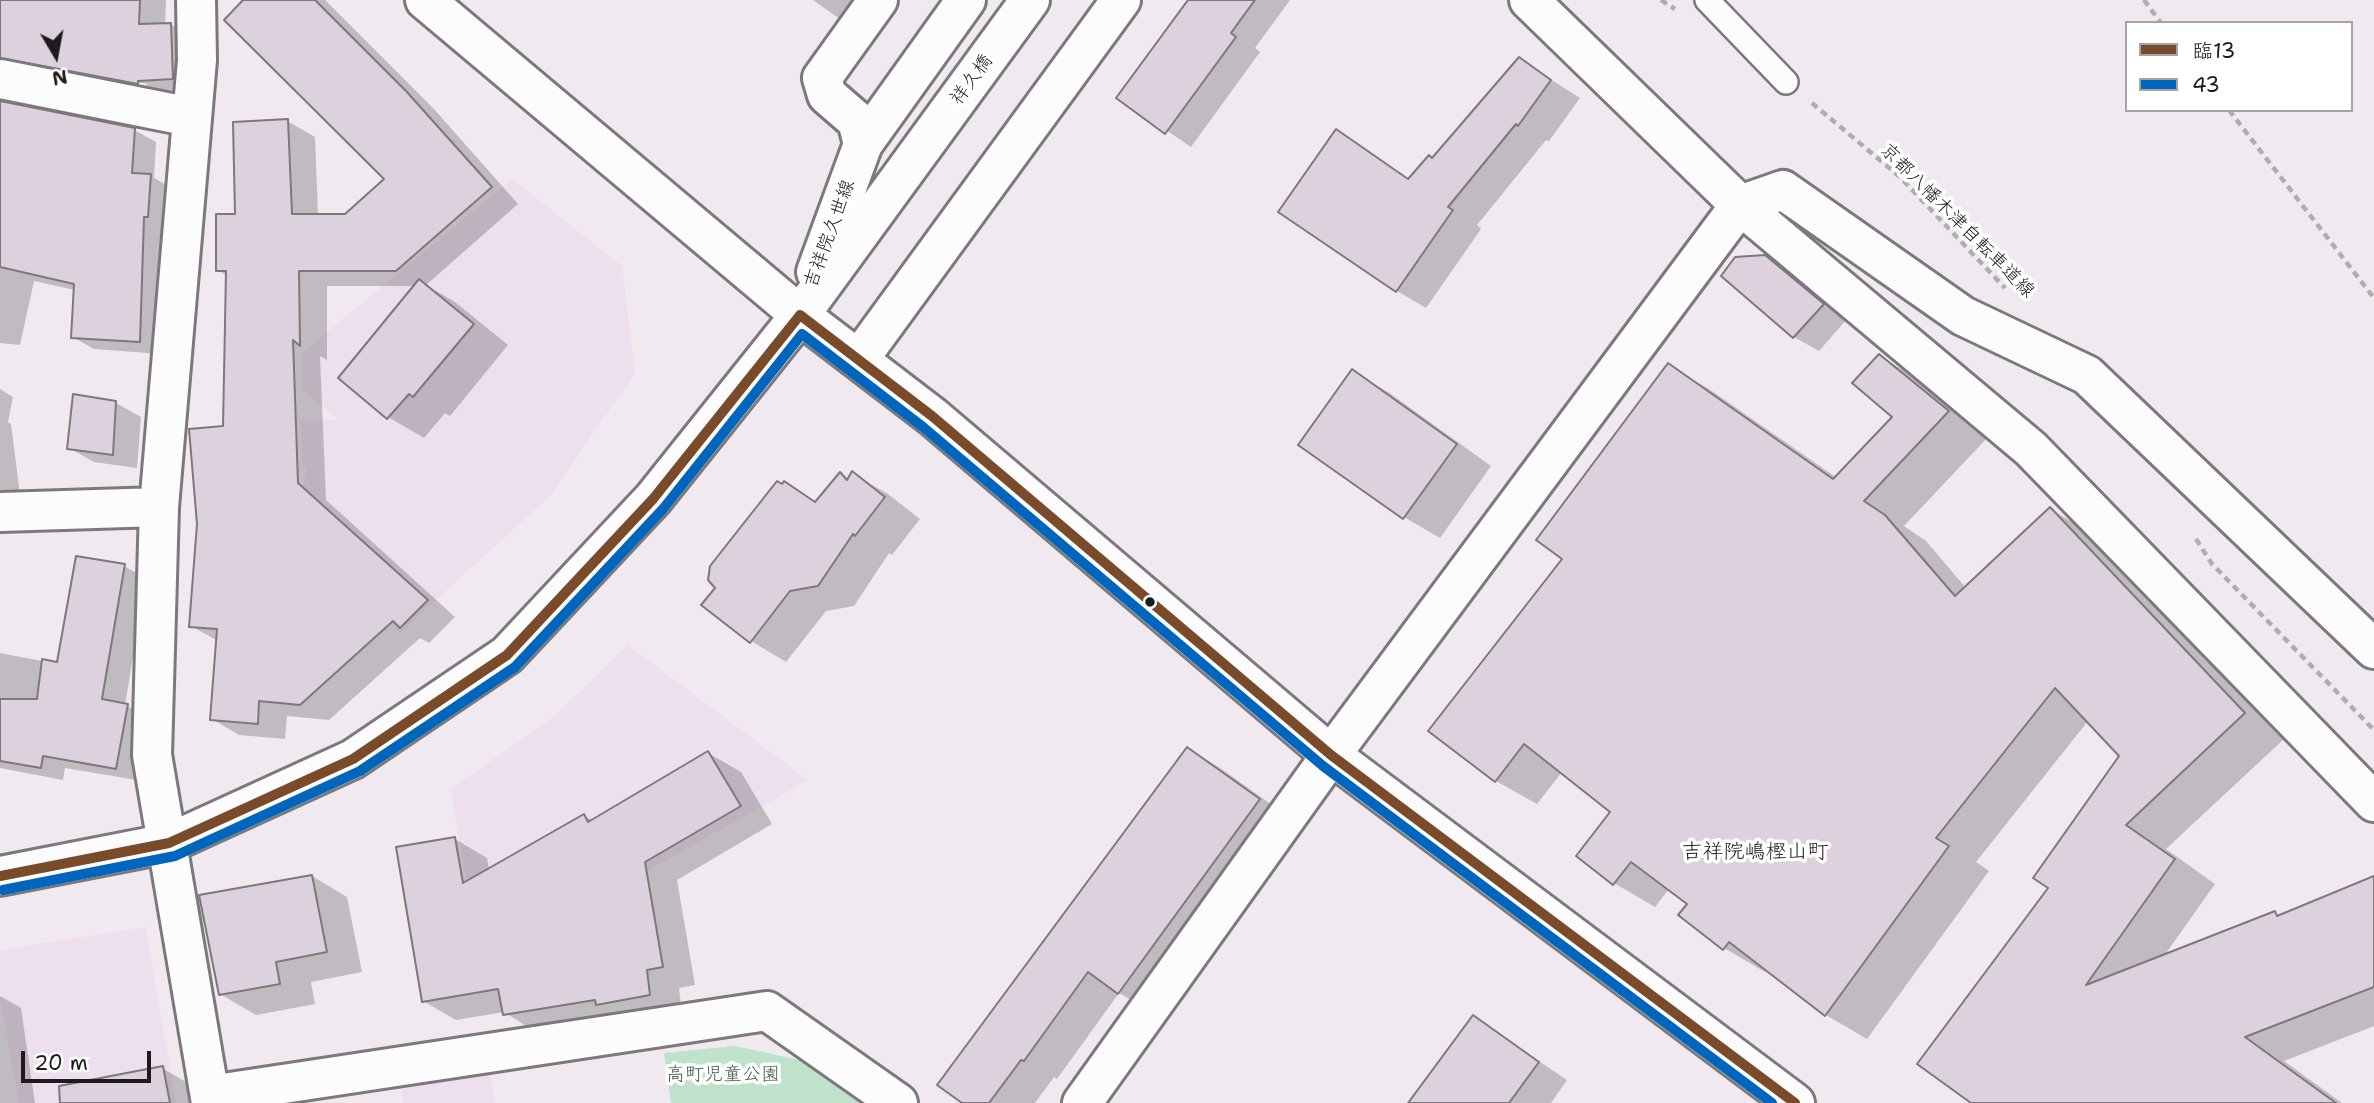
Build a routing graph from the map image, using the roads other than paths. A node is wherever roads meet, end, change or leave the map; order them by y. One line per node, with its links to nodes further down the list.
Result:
1 (196, 0): 11 (street)
2 (425, 0): 15 (street)
3 (878, 0): 12 (street)
4 (966, 0): 12 (street)
5 (1030, 0): 13 (street, 祥久橋)
6 (1121, 0): 16 (street)
7 (1529, 0): 14 (street)
8 (1707, 0): 10 (lane)
9 (0, 79): 11 (street)
10 (1786, 82)
11 (191, 117): 17 (street)
12 (867, 138): 15 (street, 吉祥院久世線)
13 (915, 159): 15 (street, 吉祥院久世線)
14 (1740, 205): 19 (street); 20 (street); 21 (street)
15 (800, 315): 16 (street); 22 (street)
16 (859, 359): 20 (street)
17 (159, 507): 18 (street); 22 (street)
18 (0, 512)
19 (2374, 649)
20 (1331, 755): 26 (street); 27 (street)
21 (2374, 802)
22 (169, 843): 23 (street); 24 (street)
23 (0, 876)
24 (210, 1099): 25 (street)
25 (898, 1103)
26 (1082, 1103)
27 (1795, 1103)

